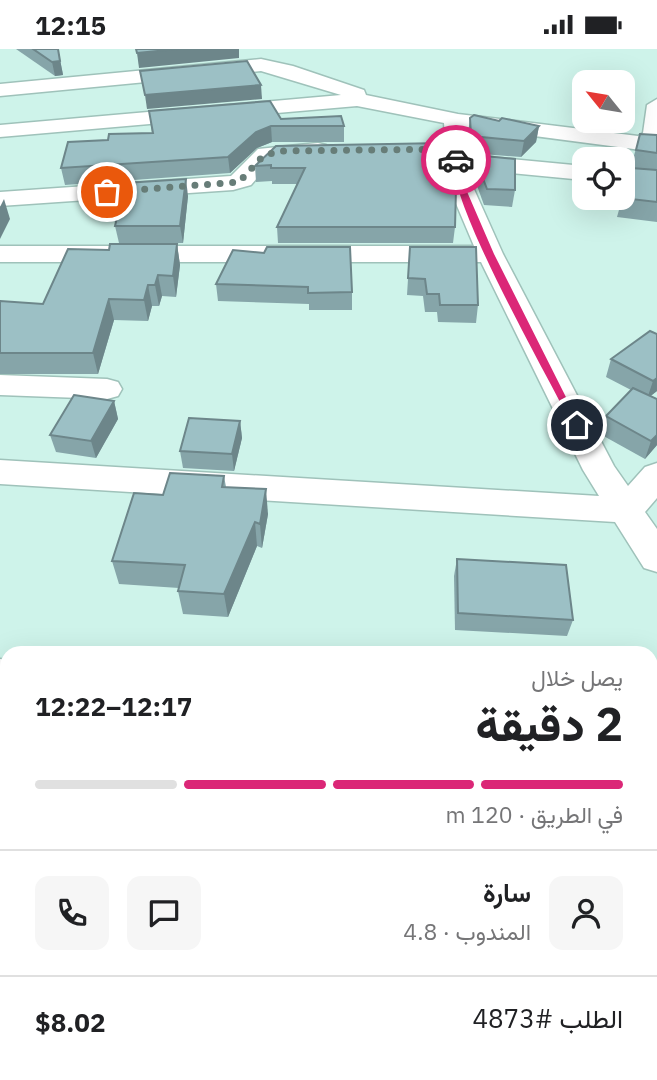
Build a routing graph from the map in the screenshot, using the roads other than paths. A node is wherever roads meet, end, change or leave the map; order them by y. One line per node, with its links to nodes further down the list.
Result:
1 (0, 90): 2 (street)
2 (384, 103): 4 (street); 5 (street)
3 (657, 105): 4 (street)
4 (454, 119): 7 (street)
5 (0, 131)
6 (345, 150): 11 (street)
7 (448, 153): 8 (street); 13 (street)
8 (572, 171)
9 (635, 178): 10 (street)
10 (657, 181)
11 (0, 199)
12 (0, 254): 13 (street)
13 (490, 254): 18 (street)
14 (0, 385): 15 (street)
15 (107, 389)
16 (0, 472): 18 (street)
17 (657, 475): 18 (street)
18 (627, 510): 19 (street)
19 (654, 550)

